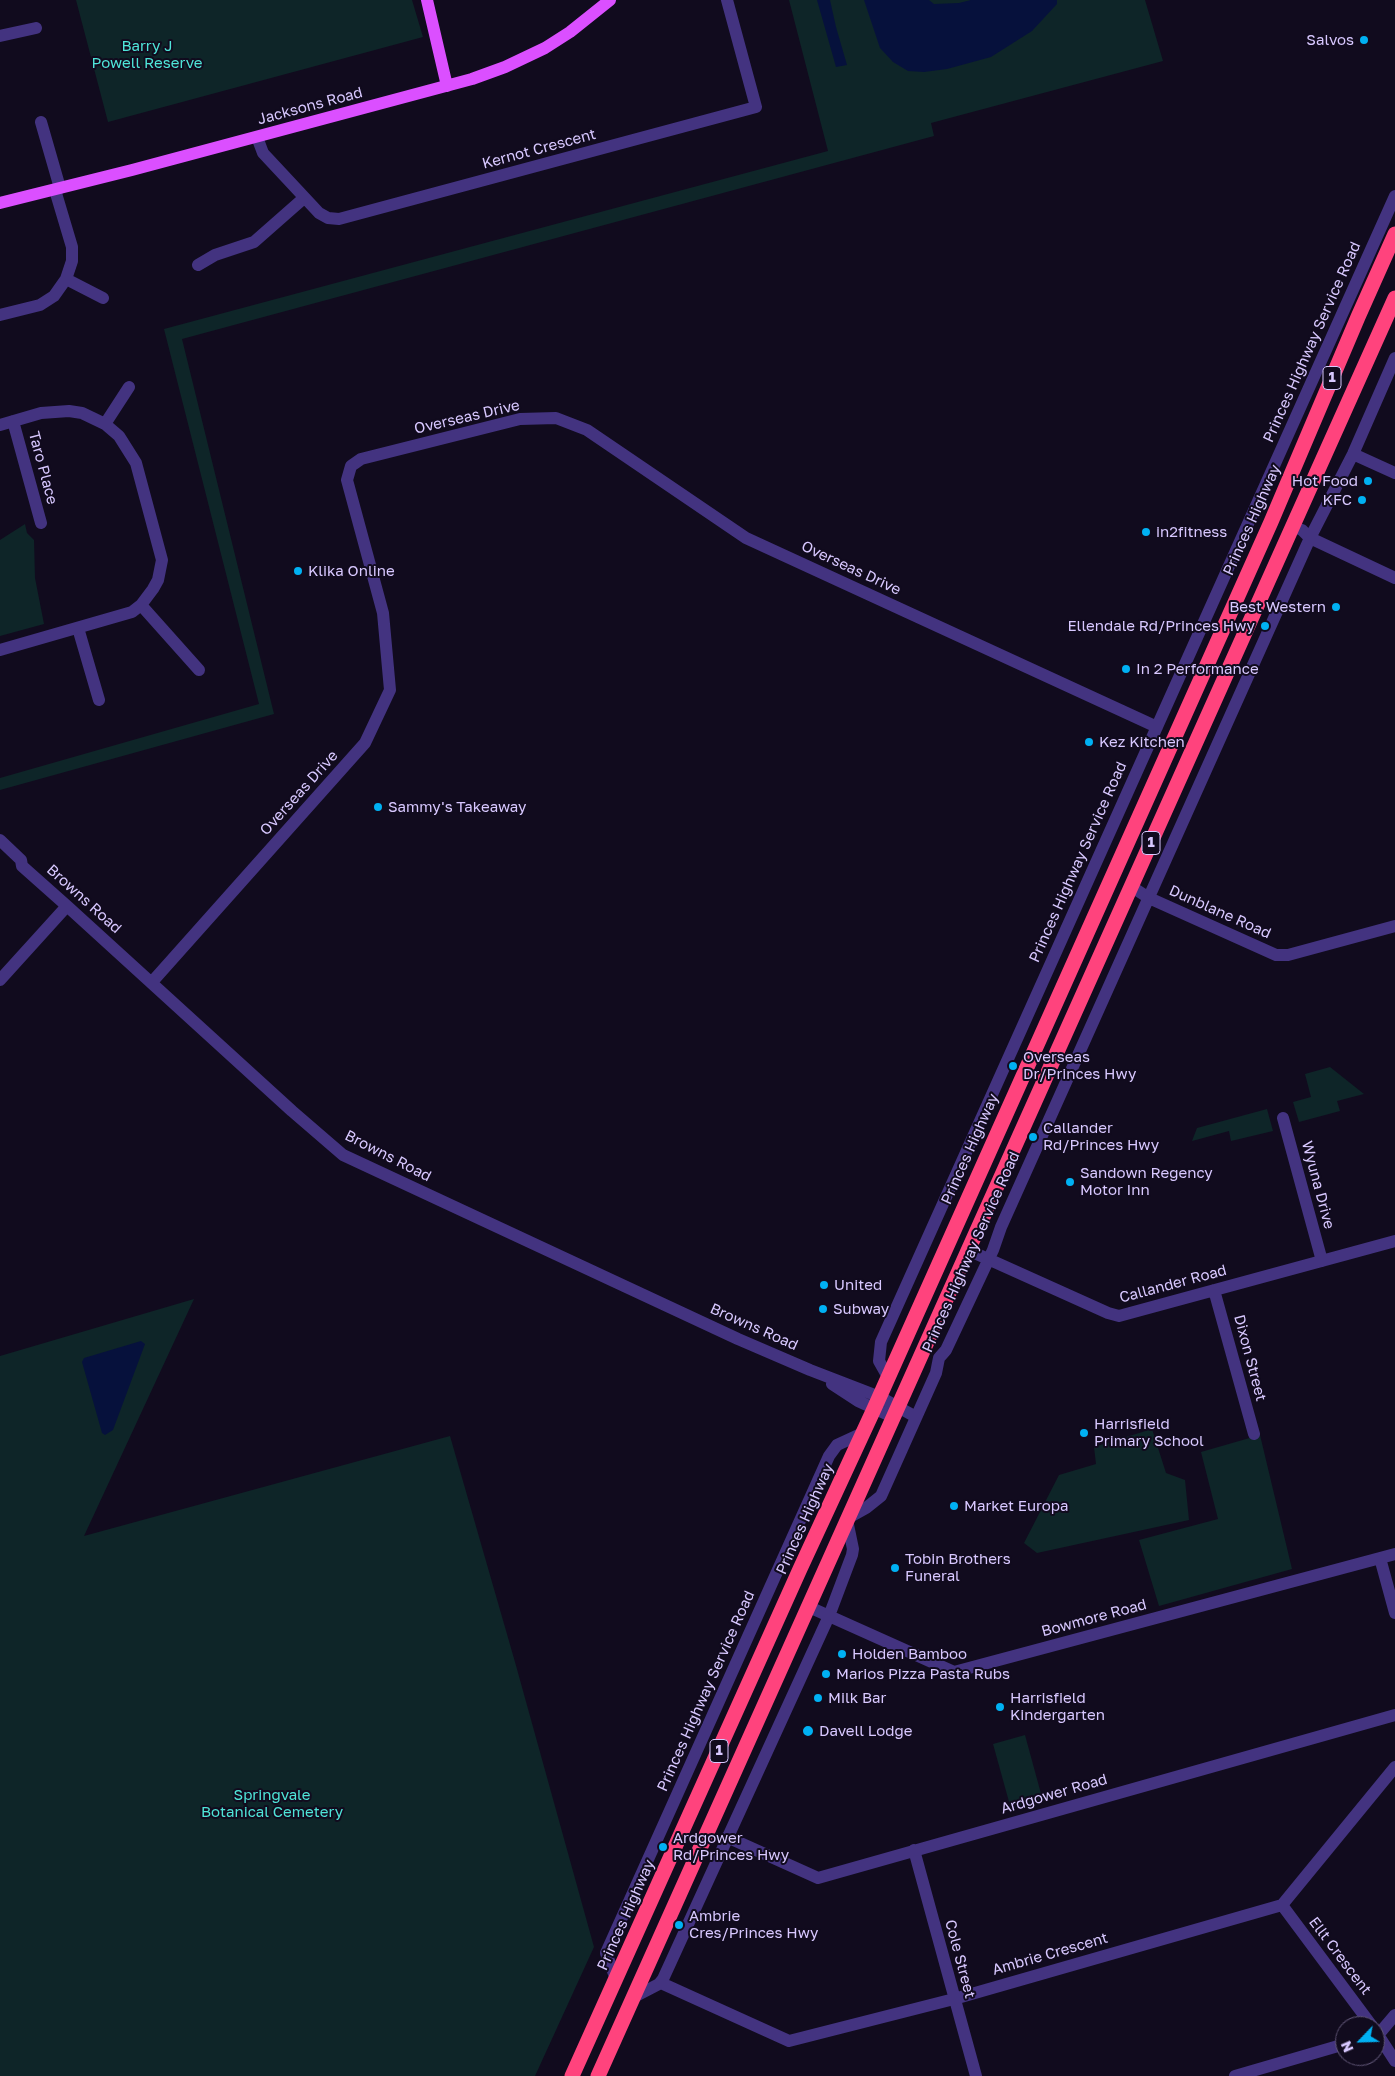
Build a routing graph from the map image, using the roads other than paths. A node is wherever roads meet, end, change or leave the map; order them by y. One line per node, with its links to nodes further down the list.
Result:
1 (427, 0): 6 (main road)
2 (610, 0): 6 (main road, Jacksons Road)
3 (727, 0): 11 (street, Kernot Crescent)
4 (36, 28): 5 (street)
5 (0, 36)
6 (451, 84): 8 (main road, Jacksons Road)
7 (41, 122): 9 (street)
8 (257, 137): 9 (main road, Jacksons Road); 11 (street, Kernot Crescent)
9 (58, 189): 12 (main road, Jacksons Road); 15 (street)
10 (1395, 196): 37 (street, Princes Highway Service Road)
11 (304, 198): 14 (street)
12 (0, 203)
13 (1395, 234): 26 (highway, Princes Highway / 1)
14 (198, 265)
15 (66, 279): 16 (street); 18 (street)
16 (103, 298)
17 (1395, 298): 28 (highway, 1)
18 (0, 315)
19 (1395, 358): 24 (street, Princes Highway Service Road)
20 (129, 387): 22 (street)
21 (13, 421): 22 (street); 23 (street); 27 (street, Taro Place)
22 (105, 424): 32 (street)
23 (0, 425)
24 (1353, 454): 25 (street); 29 (street, Princes Highway Service Road)
25 (1395, 473)
26 (1271, 522): 28 (highway); 48 (highway, Princes Highway / 1)
27 (41, 523)
28 (1294, 526): 29 (street); 30 (highway, 1)
29 (1310, 538): 30 (street); 31 (street); 42 (street, Princes Highway Service Road)
30 (1286, 545): 41 (highway, 1)
31 (1395, 578)
32 (141, 605): 33 (street); 35 (street)
33 (78, 628): 34 (street); 36 (street)
34 (0, 650)
35 (199, 670)
36 (99, 700)
37 (1157, 727): 47 (street, Overseas Drive); 55 (street, Princes Highway Service Road)
38 (0, 840): 40 (street, Browns Road)
39 (0, 852): 40 (street, Browns Road)
40 (22, 866): 43 (street, Browns Road)
41 (1132, 886): 42 (street, Dunblane Road); 44 (highway, 1); 48 (highway)
42 (1148, 898): 44 (street, Dunblane Road); 45 (street, Dunblane Road); 52 (street, Princes Highway Service Road)
43 (66, 906): 46 (street); 47 (street, Browns Road)
44 (1123, 907): 51 (highway, 1)
45 (1395, 926)
46 (0, 980)
47 (152, 982): 56 (street, Browns Road)
48 (1052, 1010): 55 (highway, Princes Highway / 1)
49 (1283, 1118): 53 (street, Wyuna Drive)
50 (1395, 1241): 53 (street, Callander Road)
51 (968, 1250): 52 (street, Callander Road); 57 (highway, 1)
52 (988, 1260): 54 (street, Callander Road); 58 (street, Princes Highway Service Road)
53 (1322, 1261): 54 (street, Callander Road)
54 (1214, 1290): 60 (street, Dixon Street)
55 (888, 1377): 56 (highway, Princes Highway / 1)
56 (877, 1403): 57 (street, Browns Road); 59 (highway, Princes Highway / 1)
57 (896, 1412): 58 (street, Browns Road); 61 (highway, 1)
58 (916, 1417): 61 (street, Princes Highway Service Road)
59 (864, 1432): 64 (highway, Princes Highway / 1); 75 (street, Princes Highway Service Road)
60 (1254, 1434)
61 (848, 1519): 65 (highway, 1); 69 (street)
62 (1395, 1554): 63 (street, Bowmore Road)
63 (1380, 1558): 68 (street); 69 (street, Bowmore Road)
64 (800, 1569): 65 (highway); 66 (highway, Princes Highway / 1)
65 (820, 1578): 67 (highway, 1)
66 (789, 1597): 67 (highway); 75 (highway, Princes Highway / 1)
67 (809, 1607): 69 (street, Bowmore Road); 77 (highway, 1)
68 (1395, 1613)
69 (828, 1616): 72 (street)
70 (1395, 1716): 73 (street, Ardgower Road)
71 (1395, 1767): 74 (street)
72 (727, 1837): 73 (street, Ardgower Road); 76 (street)
73 (914, 1850): 78 (street, Cole Street)
74 (1282, 1905): 78 (street, Ambrie Crescent); 79 (street, Ellt Crescent)
75 (616, 1979): 85 (highway, Princes Highway / 1)
76 (661, 1983): 77 (street); 78 (street, Ambrie Crescent)
77 (634, 1997): 86 (highway, 1)
78 (954, 1999): 87 (street, Cole Street)
79 (1363, 2016)
80 (1395, 2016): 81 (street)
81 (1385, 2024)
82 (1385, 2046): 84 (street, Ellt Crescent)
83 (1335, 2047): 88 (street)
84 (1395, 2060)
85 (572, 2076)
86 (598, 2076)
87 (976, 2076)
88 (1235, 2076)

